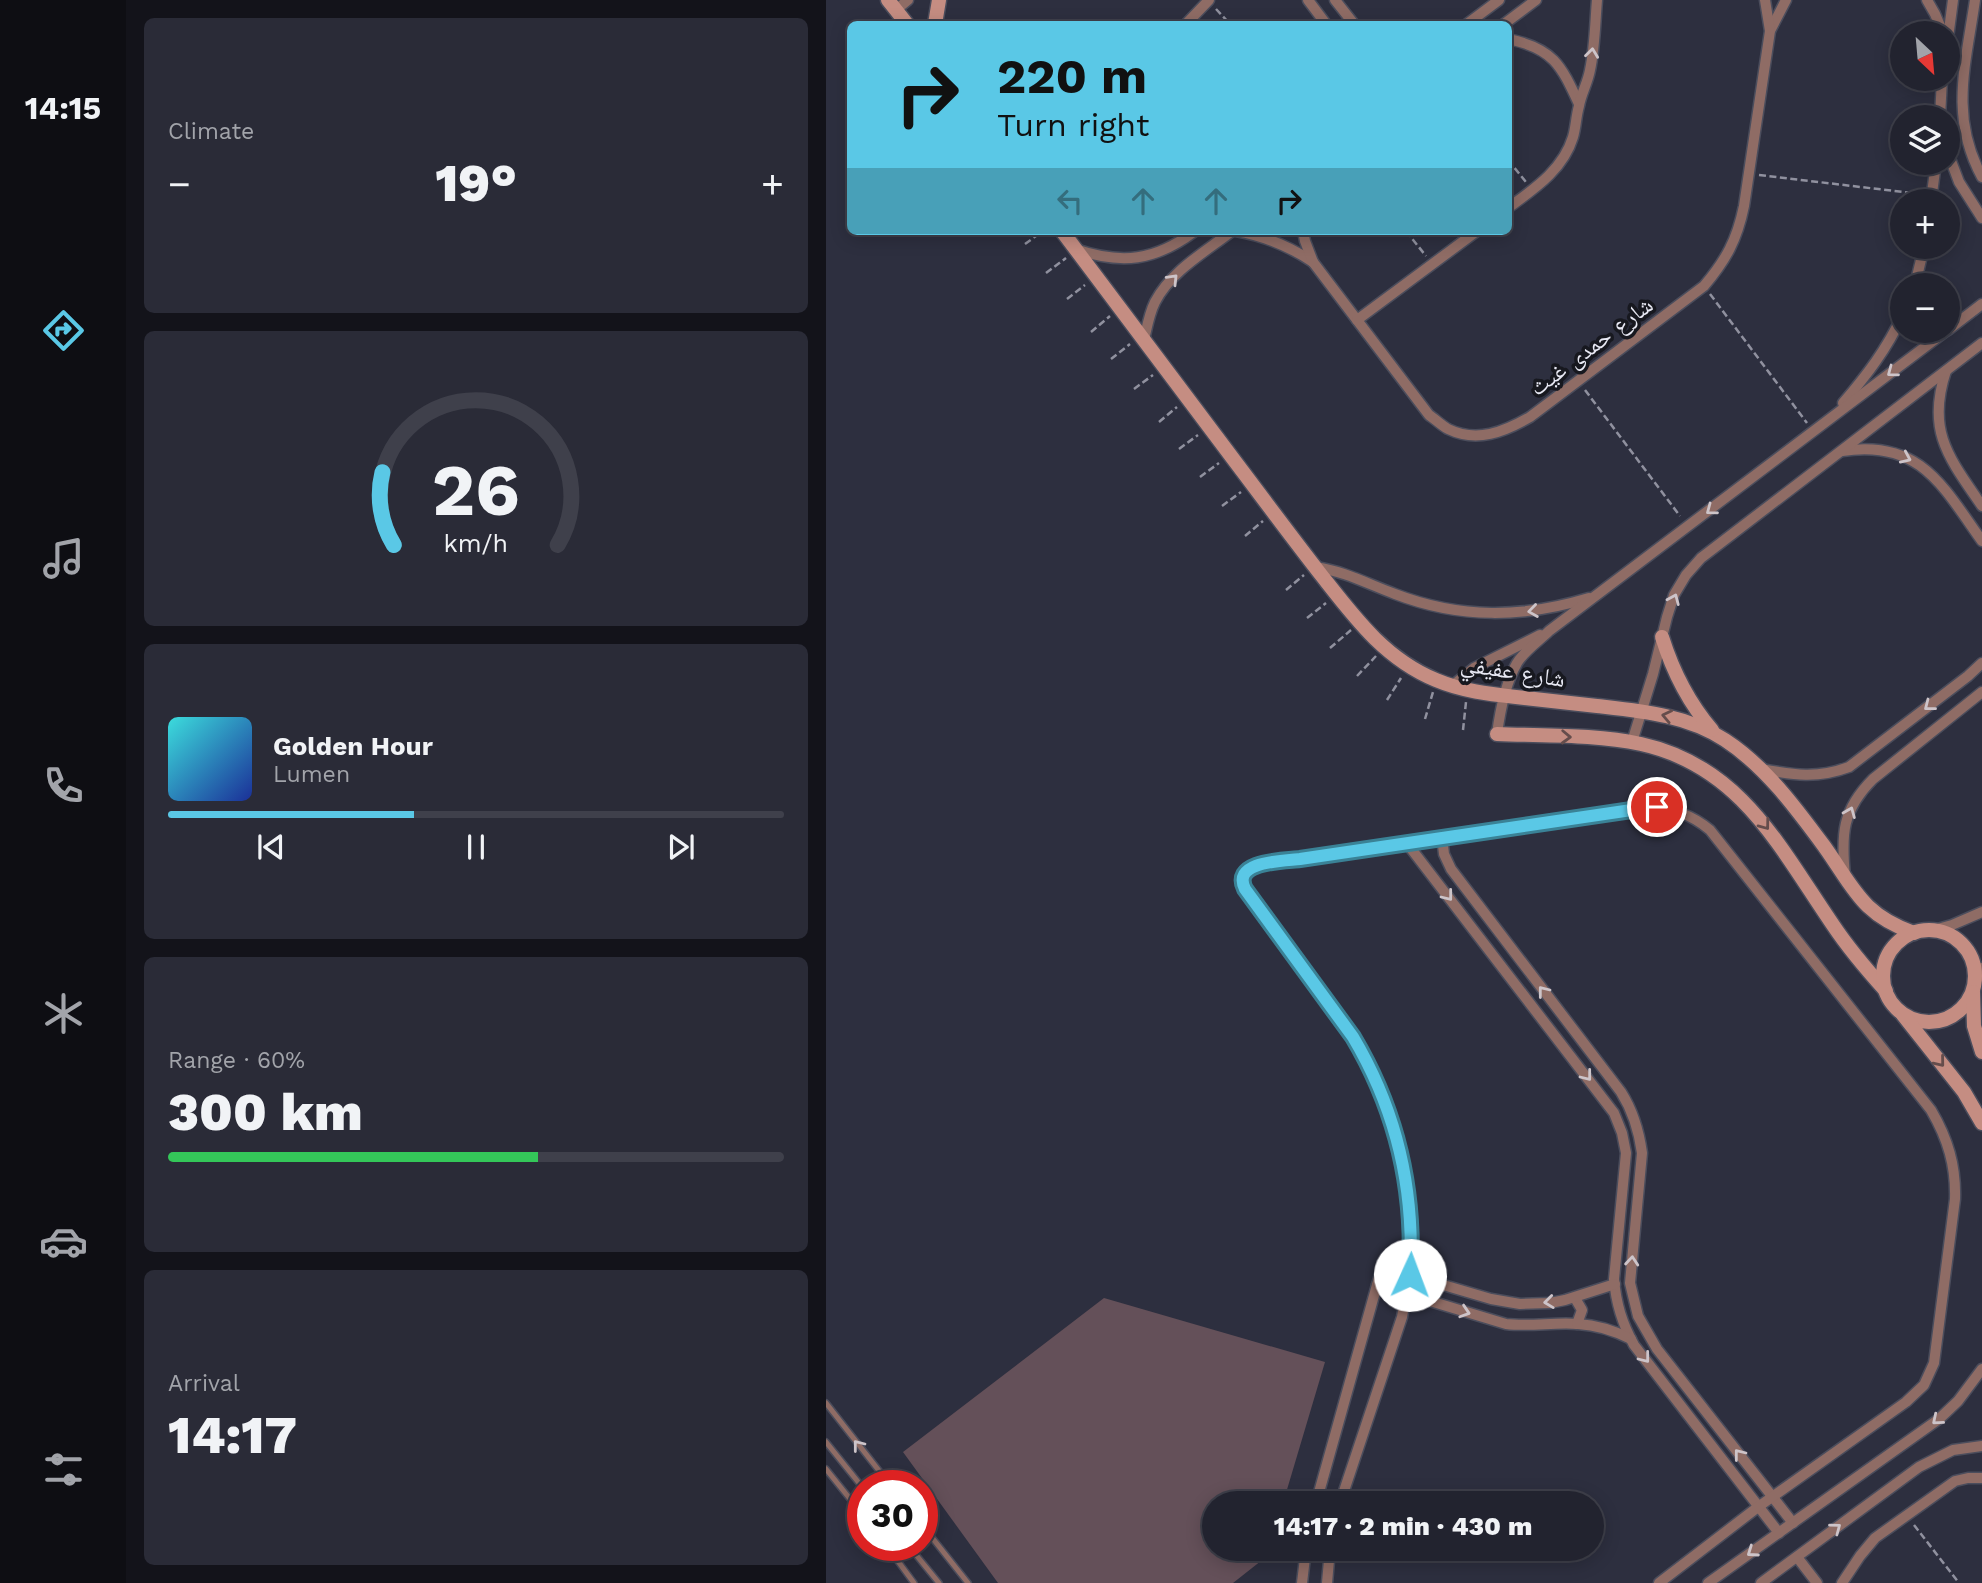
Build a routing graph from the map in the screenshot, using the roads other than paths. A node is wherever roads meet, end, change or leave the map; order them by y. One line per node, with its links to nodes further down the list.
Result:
1 (908, 0): 14 (street)
2 (939, 0): 16 (street)
3 (1209, 0): 17 (street)
4 (1308, 0): 18 (street)
5 (1335, 0): 19 (street)
6 (1499, 0): 20 (street)
7 (1536, 0): 21 (street)
8 (1597, 0): 28 (street, one-way to 8)
9 (1765, 0): 25 (street, شارع حمدى غيث)
10 (1786, 0): 25 (street, شارع حمدى غيث)
11 (1927, 0): 22 (street)
12 (1953, 0): 23 (street)
13 (1975, 0): 27 (street)
14 (892, 5): 15 (street)
15 (905, 21)
16 (936, 21)
17 (1189, 21)
18 (1324, 21)
19 (1351, 21)
20 (1471, 21)
21 (1508, 21)
22 (1938, 21)
23 (1950, 21)
24 (1982, 26): 27 (street)
25 (1770, 31): 44 (street, شارع حمدى غيث)
26 (1512, 39): 28 (street)
27 (1968, 48): 29 (street)
28 (1579, 104): 33 (street)
29 (1968, 148): 30 (street); 32 (street)
30 (1982, 155)
31 (1956, 175): 34 (street)
32 (1982, 177)
33 (1512, 205)
34 (1982, 218)
35 (1065, 235): 41 (street, شارع عفيفي)
36 (1189, 235): 41 (street)
37 (1229, 235): 46 (street, one-way to 37)
38 (1250, 235): 42 (street, شارع حمدى غيث)
39 (1304, 235): 42 (street, شارع حمدى غيث)
40 (1472, 235): 44 (street)
41 (1076, 249): 46 (street, شارع عفيفي)
42 (1313, 261): 44 (street, شارع حمدى غيث)
43 (1982, 304): 45 (street)
44 (1357, 320)
45 (1960, 320)
46 (1142, 338): 55 (street, شارع عفيفي)
47 (1890, 339): 51 (street)
48 (1930, 343): 51 (street, one-way to 51)
49 (1982, 344): 50 (street)
50 (1946, 371): 52 (street); 53 (street)
51 (1830, 419): 56 (street, one-way to 56)
52 (1839, 451): 54 (street, one-way to 54); 58 (street, one-way to 52)
53 (1982, 506)
54 (1982, 541)
55 (1315, 567): 56 (street, one-way to 55); 60 (street, شارع عفيفي)
56 (1599, 595): 57 (street)
57 (1549, 631): 60 (street); 62 (street)
58 (1662, 637): 63 (street); 65 (street)
59 (1982, 663): 67 (street, one-way to 67)
60 (1452, 686): 62 (street, شارع عفيفي)
61 (1982, 692): 72 (street, one-way to 61)
62 (1505, 695): 63 (street, شارع عفيفي); 64 (street)
63 (1641, 711): 65 (street, شارع عفيفي, one-way to 63); 66 (street)
64 (1497, 734): 66 (street, one-way to 66)
65 (1715, 734): 67 (street, شارع عفيفي)
66 (1632, 742): 78 (street, one-way to 78)
67 (1760, 769): 72 (street, شارع عفيفي)
68 (1443, 837): 69 (street); 70 (street); 104 (street)
69 (1406, 842): 71 (street); 86 (street)
70 (1444, 854): 71 (street); 81 (street, one-way to 70)
71 (1424, 865): 82 (street, one-way to 82)
72 (1846, 879): 75 (street, شارع عفيفي)
73 (1982, 912): 74 (street)
74 (1934, 930): 75 (street); 77 (street)
75 (1914, 933): 78 (street)
76 (1982, 968): 77 (street)
77 (1973, 988): 79 (street); 80 (street)
78 (1886, 991): 79 (street)
79 (1898, 1009): 83 (street, one-way to 83)
80 (1982, 1052)
81 (1621, 1092): 82 (street); 85 (street)
82 (1607, 1102): 84 (street)
83 (1982, 1124)
84 (1620, 1219): 85 (lane); 87 (street)
85 (1636, 1222): 104 (street, one-way to 85)
86 (1410, 1275): 88 (street); 89 (street); 90 (street, one-way to 86)
87 (1615, 1284): 90 (street); 92 (street)
88 (1377, 1285): 89 (street); 101 (street)
89 (1407, 1294): 91 (street, one-way to 91); 102 (street)
90 (1575, 1297): 91 (street)
91 (1577, 1324): 92 (street)
92 (1631, 1339): 105 (street, one-way to 105)
93 (1982, 1369): 106 (street, one-way to 106)
94 (826, 1403): 99 (lane, one-way to 94)
95 (826, 1442): 98 (lane)
96 (1982, 1447): 109 (street, one-way to 96)
97 (826, 1469): 103 (lane)
98 (849, 1470)
99 (878, 1470)
100 (1982, 1478): 123 (street)
101 (1319, 1491)
102 (1344, 1491)
103 (847, 1496)
104 (1773, 1497): 105 (street); 106 (street)
105 (1758, 1507): 107 (street); 119 (street)
106 (1793, 1523): 107 (street)
107 (1779, 1533): 120 (street, one-way to 120)
108 (938, 1545): 116 (lane)
109 (1797, 1557): 121 (street); 122 (street)
110 (898, 1561): 114 (lane)
111 (921, 1561): 115 (lane)
112 (1305, 1561): 117 (street)
113 (1329, 1561): 118 (street)
114 (915, 1583)
115 (939, 1583)
116 (968, 1583)
117 (1302, 1583)
118 (1327, 1583)
119 (1659, 1583)
120 (1708, 1583)
121 (1761, 1583)
122 (1817, 1583)
123 (1843, 1583)

